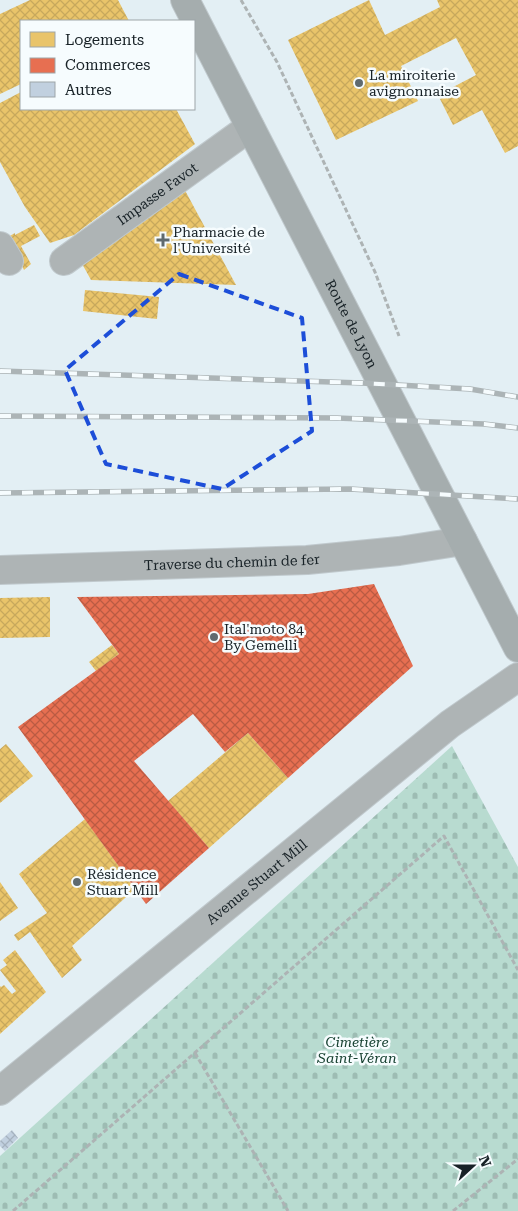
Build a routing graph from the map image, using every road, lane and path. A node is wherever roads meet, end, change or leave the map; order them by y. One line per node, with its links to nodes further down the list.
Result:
1 (241, 0): 5 (path)
2 (190, 2): 3 (main road, Route de Lyon)
3 (250, 127): 4 (street, Impasse Favot); 6 (main road, Route de Lyon)
4 (64, 261)
5 (401, 342)
6 (463, 541): 7 (street, Traverse du chemin de fer); 8 (main road, Route de Lyon)
7 (0, 570)
8 (518, 648)
9 (518, 677): 12 (street, Avenue Stuart Mill)
10 (518, 970): 11 (path)
11 (195, 1053): 14 (path); 15 (path)
12 (0, 1091)
13 (518, 1159): 16 (path)
14 (13, 1211)
15 (288, 1211)
16 (453, 1211)

